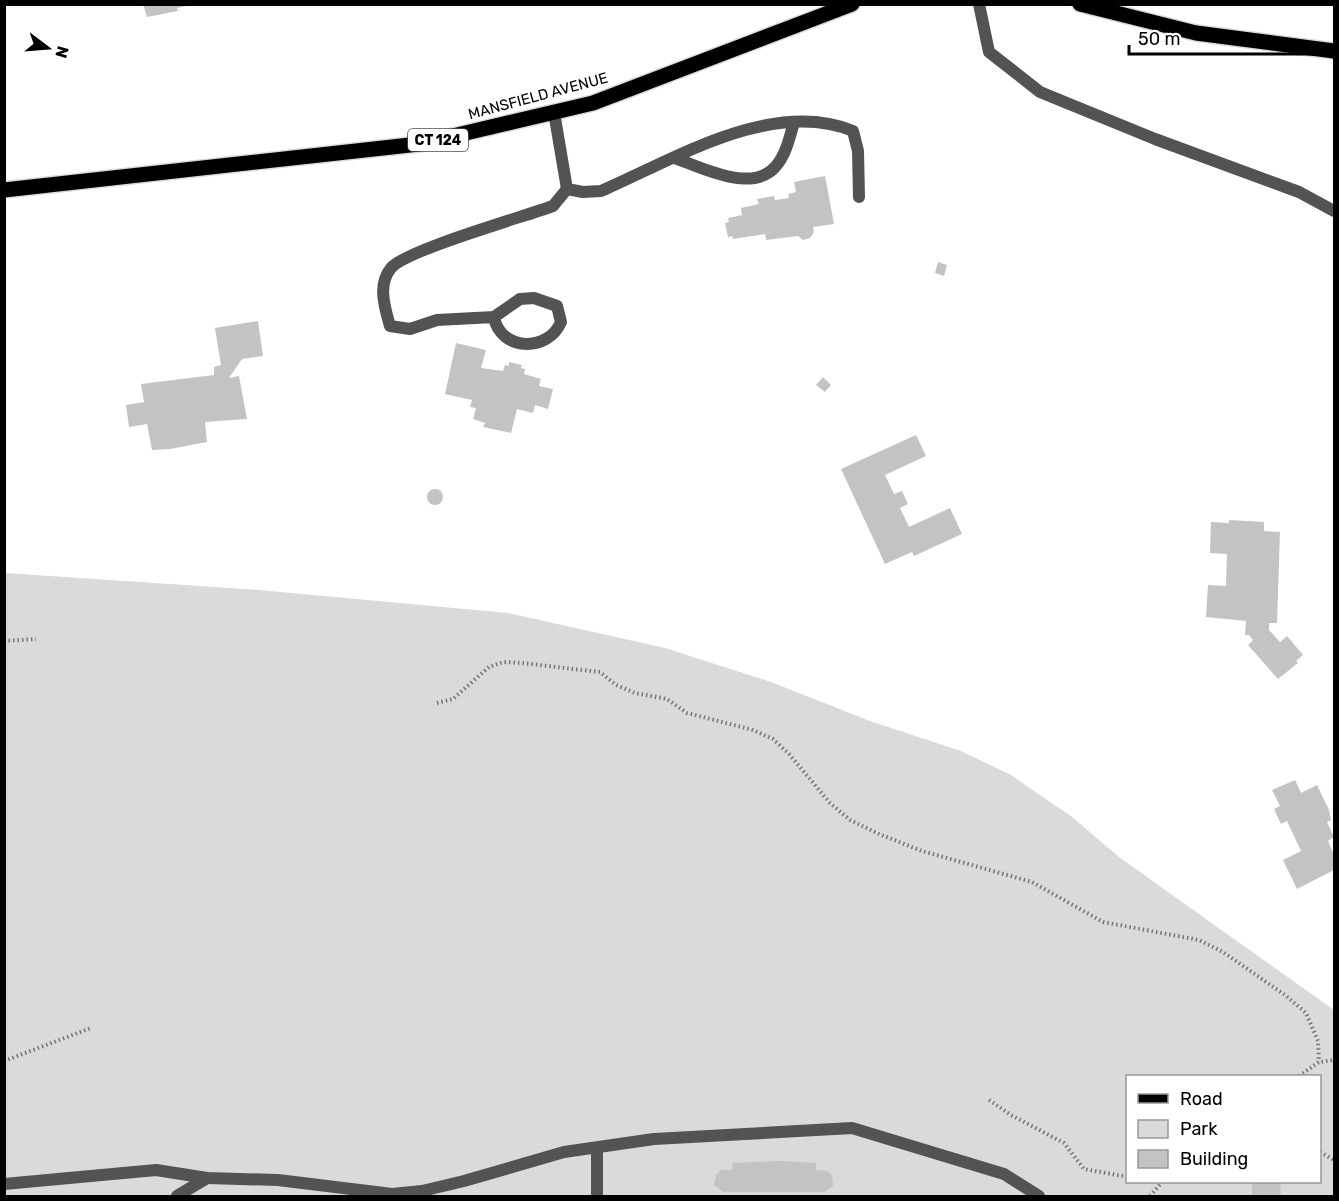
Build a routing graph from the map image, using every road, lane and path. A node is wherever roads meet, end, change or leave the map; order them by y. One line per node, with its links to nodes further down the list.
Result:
1 (852, 4): 5 (main road, MANSFIELD AVENUE / CT 124)
2 (979, 4): 11 (lane)
3 (1080, 4): 4 (main road)
4 (1335, 51)
5 (554, 112): 8 (lane); 9 (main road, MANSFIELD AVENUE / CT 124)
6 (794, 122): 7 (lane); 7 (lane); 10 (lane)
7 (675, 158): 8 (lane)
8 (567, 189): 12 (lane)
9 (4, 190)
10 (859, 196)
11 (1335, 211)
12 (494, 317): 12 (lane)
13 (36, 639): 14 (path)
14 (4, 641)
15 (437, 703): 19 (path)
16 (91, 1028): 18 (path)
17 (1335, 1060): 19 (path)
18 (4, 1061)
19 (1319, 1062): 20 (path)
20 (1302, 1075)
21 (989, 1100): 25 (path)
22 (597, 1149): 29 (lane); 31 (lane); 32 (lane)
23 (1321, 1153): 24 (path)
24 (1335, 1160)
25 (1126, 1177)
26 (207, 1178): 28 (lane); 29 (lane); 30 (lane)
27 (1161, 1183): 33 (path)
28 (4, 1184)
29 (393, 1195)
30 (177, 1197)
31 (597, 1197)
32 (1039, 1197)
33 (1150, 1197)

